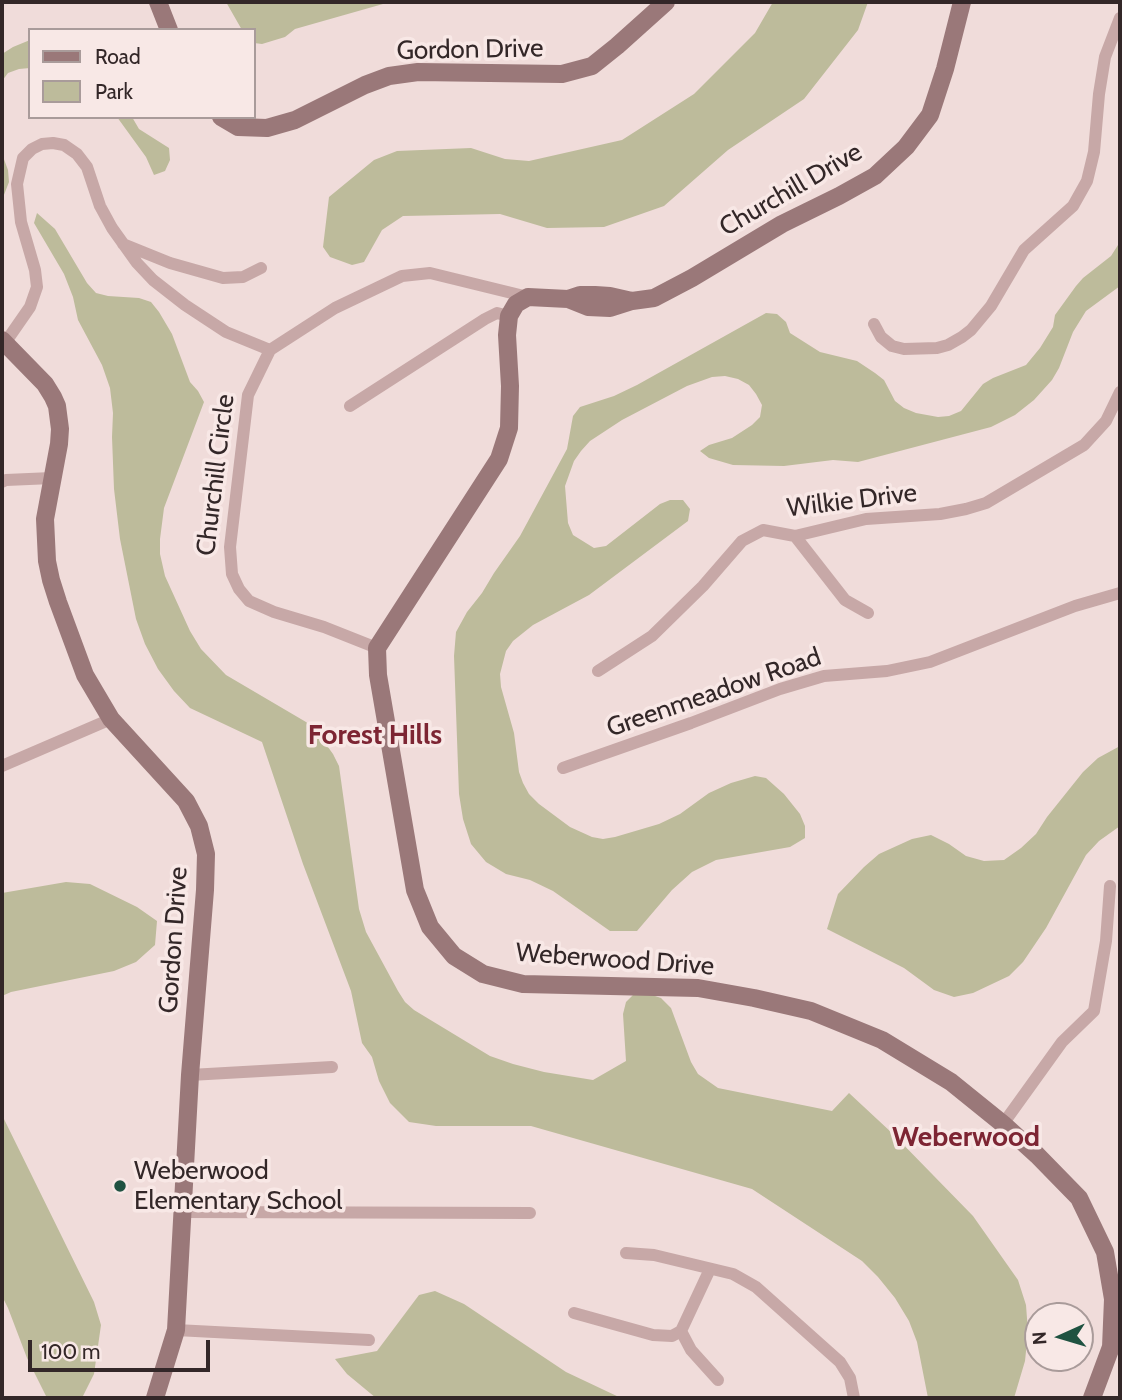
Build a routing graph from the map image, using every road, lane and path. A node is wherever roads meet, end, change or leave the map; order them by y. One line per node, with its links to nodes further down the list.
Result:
1 (158, 2): 5 (street)
2 (666, 2): 6 (street, Gordon Drive)
3 (962, 2): 9 (street, Churchill Drive)
4 (1120, 18): 11 (street)
5 (168, 28)
6 (224, 119)
7 (123, 244): 8 (street); 12 (street); 13 (street)
8 (261, 268)
9 (528, 297): 10 (street); 13 (street)
10 (509, 316): 15 (street); 21 (street)
11 (874, 324)
12 (4, 342): 16 (street, Gordon Drive)
13 (270, 350): 21 (street, Churchill Circle)
14 (1120, 392): 18 (street, Wilkie Drive)
15 (350, 405)
16 (52, 478): 17 (street); 23 (street, Gordon Drive)
17 (2, 482)
18 (795, 536): 20 (street); 22 (street, Wilkie Drive)
19 (1120, 593): 25 (street, Greenmeadow Road)
20 (868, 613)
21 (377, 648): 29 (street, Weberwood Drive)
22 (598, 671)
23 (111, 719): 24 (street); 28 (street, Gordon Drive)
24 (2, 766)
25 (563, 768)
26 (1110, 886): 29 (street)
27 (332, 1067): 28 (street)
28 (190, 1075): 30 (street, Gordon Drive)
29 (1003, 1124): 38 (street, Weberwood Drive)
30 (181, 1212): 31 (street); 35 (street, Gordon Drive)
31 (530, 1213)
32 (626, 1253): 33 (street)
33 (710, 1269): 36 (street); 41 (street)
34 (574, 1312): 36 (street)
35 (176, 1330): 37 (street); 40 (street, Gordon Drive)
36 (681, 1331): 39 (street)
37 (369, 1340)
38 (1116, 1343): 42 (street, Weberwood Drive)
39 (718, 1380)
40 (155, 1398)
41 (854, 1398)
42 (1092, 1398)

